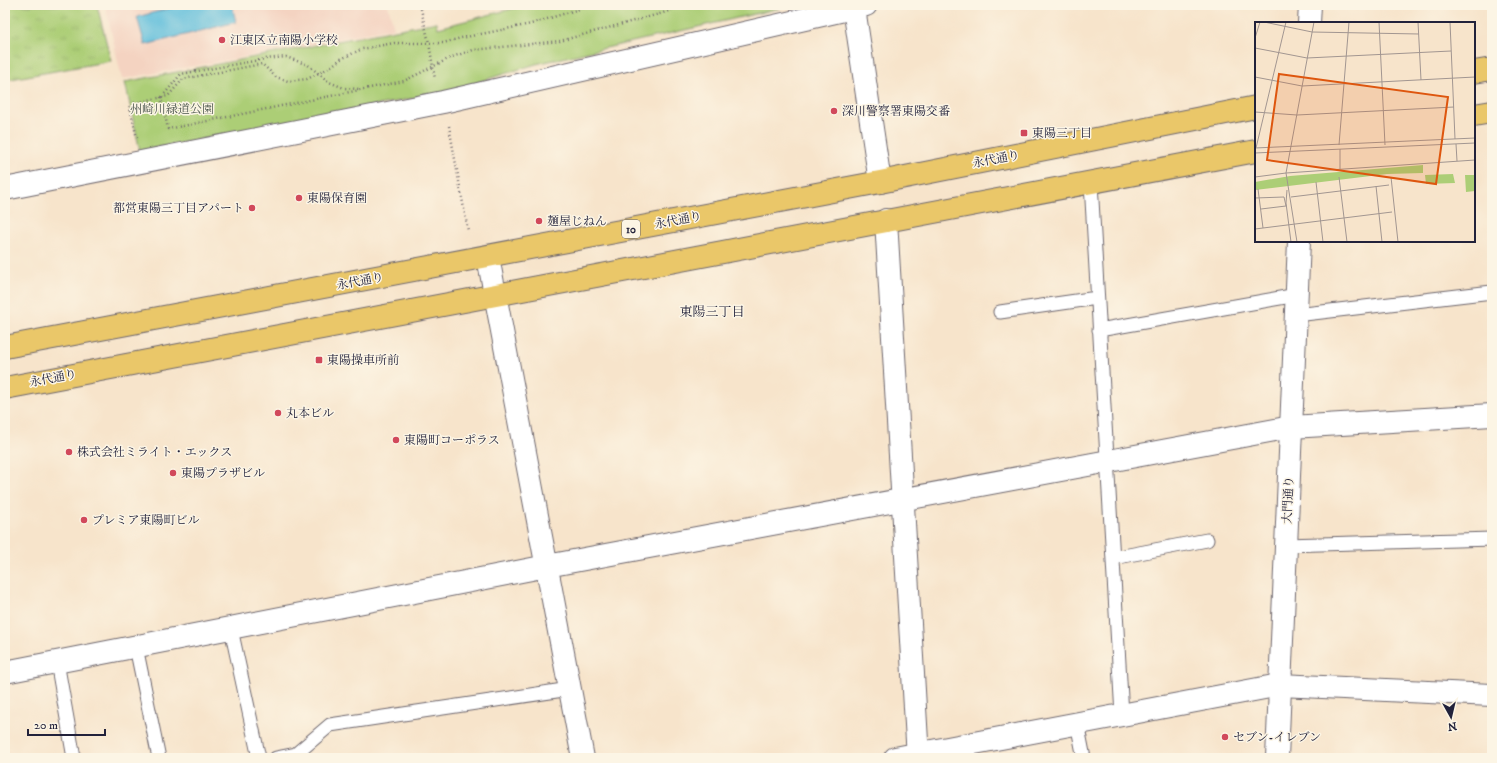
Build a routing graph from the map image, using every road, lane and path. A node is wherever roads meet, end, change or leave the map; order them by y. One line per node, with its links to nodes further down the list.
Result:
1 (420, 5): 7 (path)
2 (592, 5): 7 (path)
3 (685, 5): 8 (path)
4 (1310, 5): 6 (street)
5 (860, 6): 21 (street); 23 (street)
6 (1309, 22)
7 (429, 43): 8 (path); 11 (path)
8 (433, 67): 12 (path); 13 (path)
9 (1492, 69): 10 (main road)
10 (1475, 72)
11 (318, 74): 13 (path); 14 (path); 14 (path)
12 (435, 77)
13 (365, 89): 14 (path)
14 (161, 97): 19 (path)
15 (1255, 107): 21 (main road, 永代通り / 10)
16 (1492, 112): 17 (main road)
17 (1475, 115)
18 (448, 119): 25 (path)
19 (138, 144)
20 (1255, 151): 22 (main road, 永代通り)
21 (880, 182): 27 (main road, 永代通り / 10)
22 (1091, 183): 24 (main road, 永代通り); 30 (lane)
23 (5, 190)
24 (886, 220): 29 (main road, 永代通り); 39 (street)
25 (468, 230)
26 (1299, 242): 31 (street, 大門通り)
27 (488, 257): 29 (street); 34 (main road, 永代通り / 10)
28 (1492, 292): 31 (lane)
29 (495, 294): 35 (main road, 永代通り); 44 (street)
30 (1097, 298): 32 (lane); 33 (lane)
31 (1296, 305): 33 (lane); 37 (street, 大門通り)
32 (1000, 312)
33 (1099, 330): 38 (lane)
34 (5, 347)
35 (5, 388)
36 (1492, 415): 37 (street)
37 (1291, 427): 38 (street); 42 (street, 大門通り)
38 (1107, 462): 39 (street); 43 (lane)
39 (902, 500): 44 (street); 54 (street)
40 (1492, 539): 42 (lane)
41 (1207, 540): 43 (lane)
42 (1286, 545): 49 (street, 大門通り)
43 (1112, 558): 52 (lane)
44 (547, 566): 45 (street); 50 (street)
45 (231, 628): 46 (street); 57 (lane)
46 (136, 647): 47 (street); 56 (lane)
47 (57, 662): 48 (street); 55 (lane)
48 (5, 672)
49 (1280, 685): 51 (street); 52 (street); 62 (street, 大門通り)
50 (570, 689): 58 (lane); 59 (street)
51 (1492, 695)
52 (1122, 714): 53 (street)
53 (1077, 723): 54 (street); 61 (lane)
54 (918, 756): 60 (street)
55 (74, 758)
56 (159, 758)
57 (259, 758)
58 (276, 758)
59 (583, 758)
60 (895, 758)
61 (1084, 758)
62 (1277, 758)

